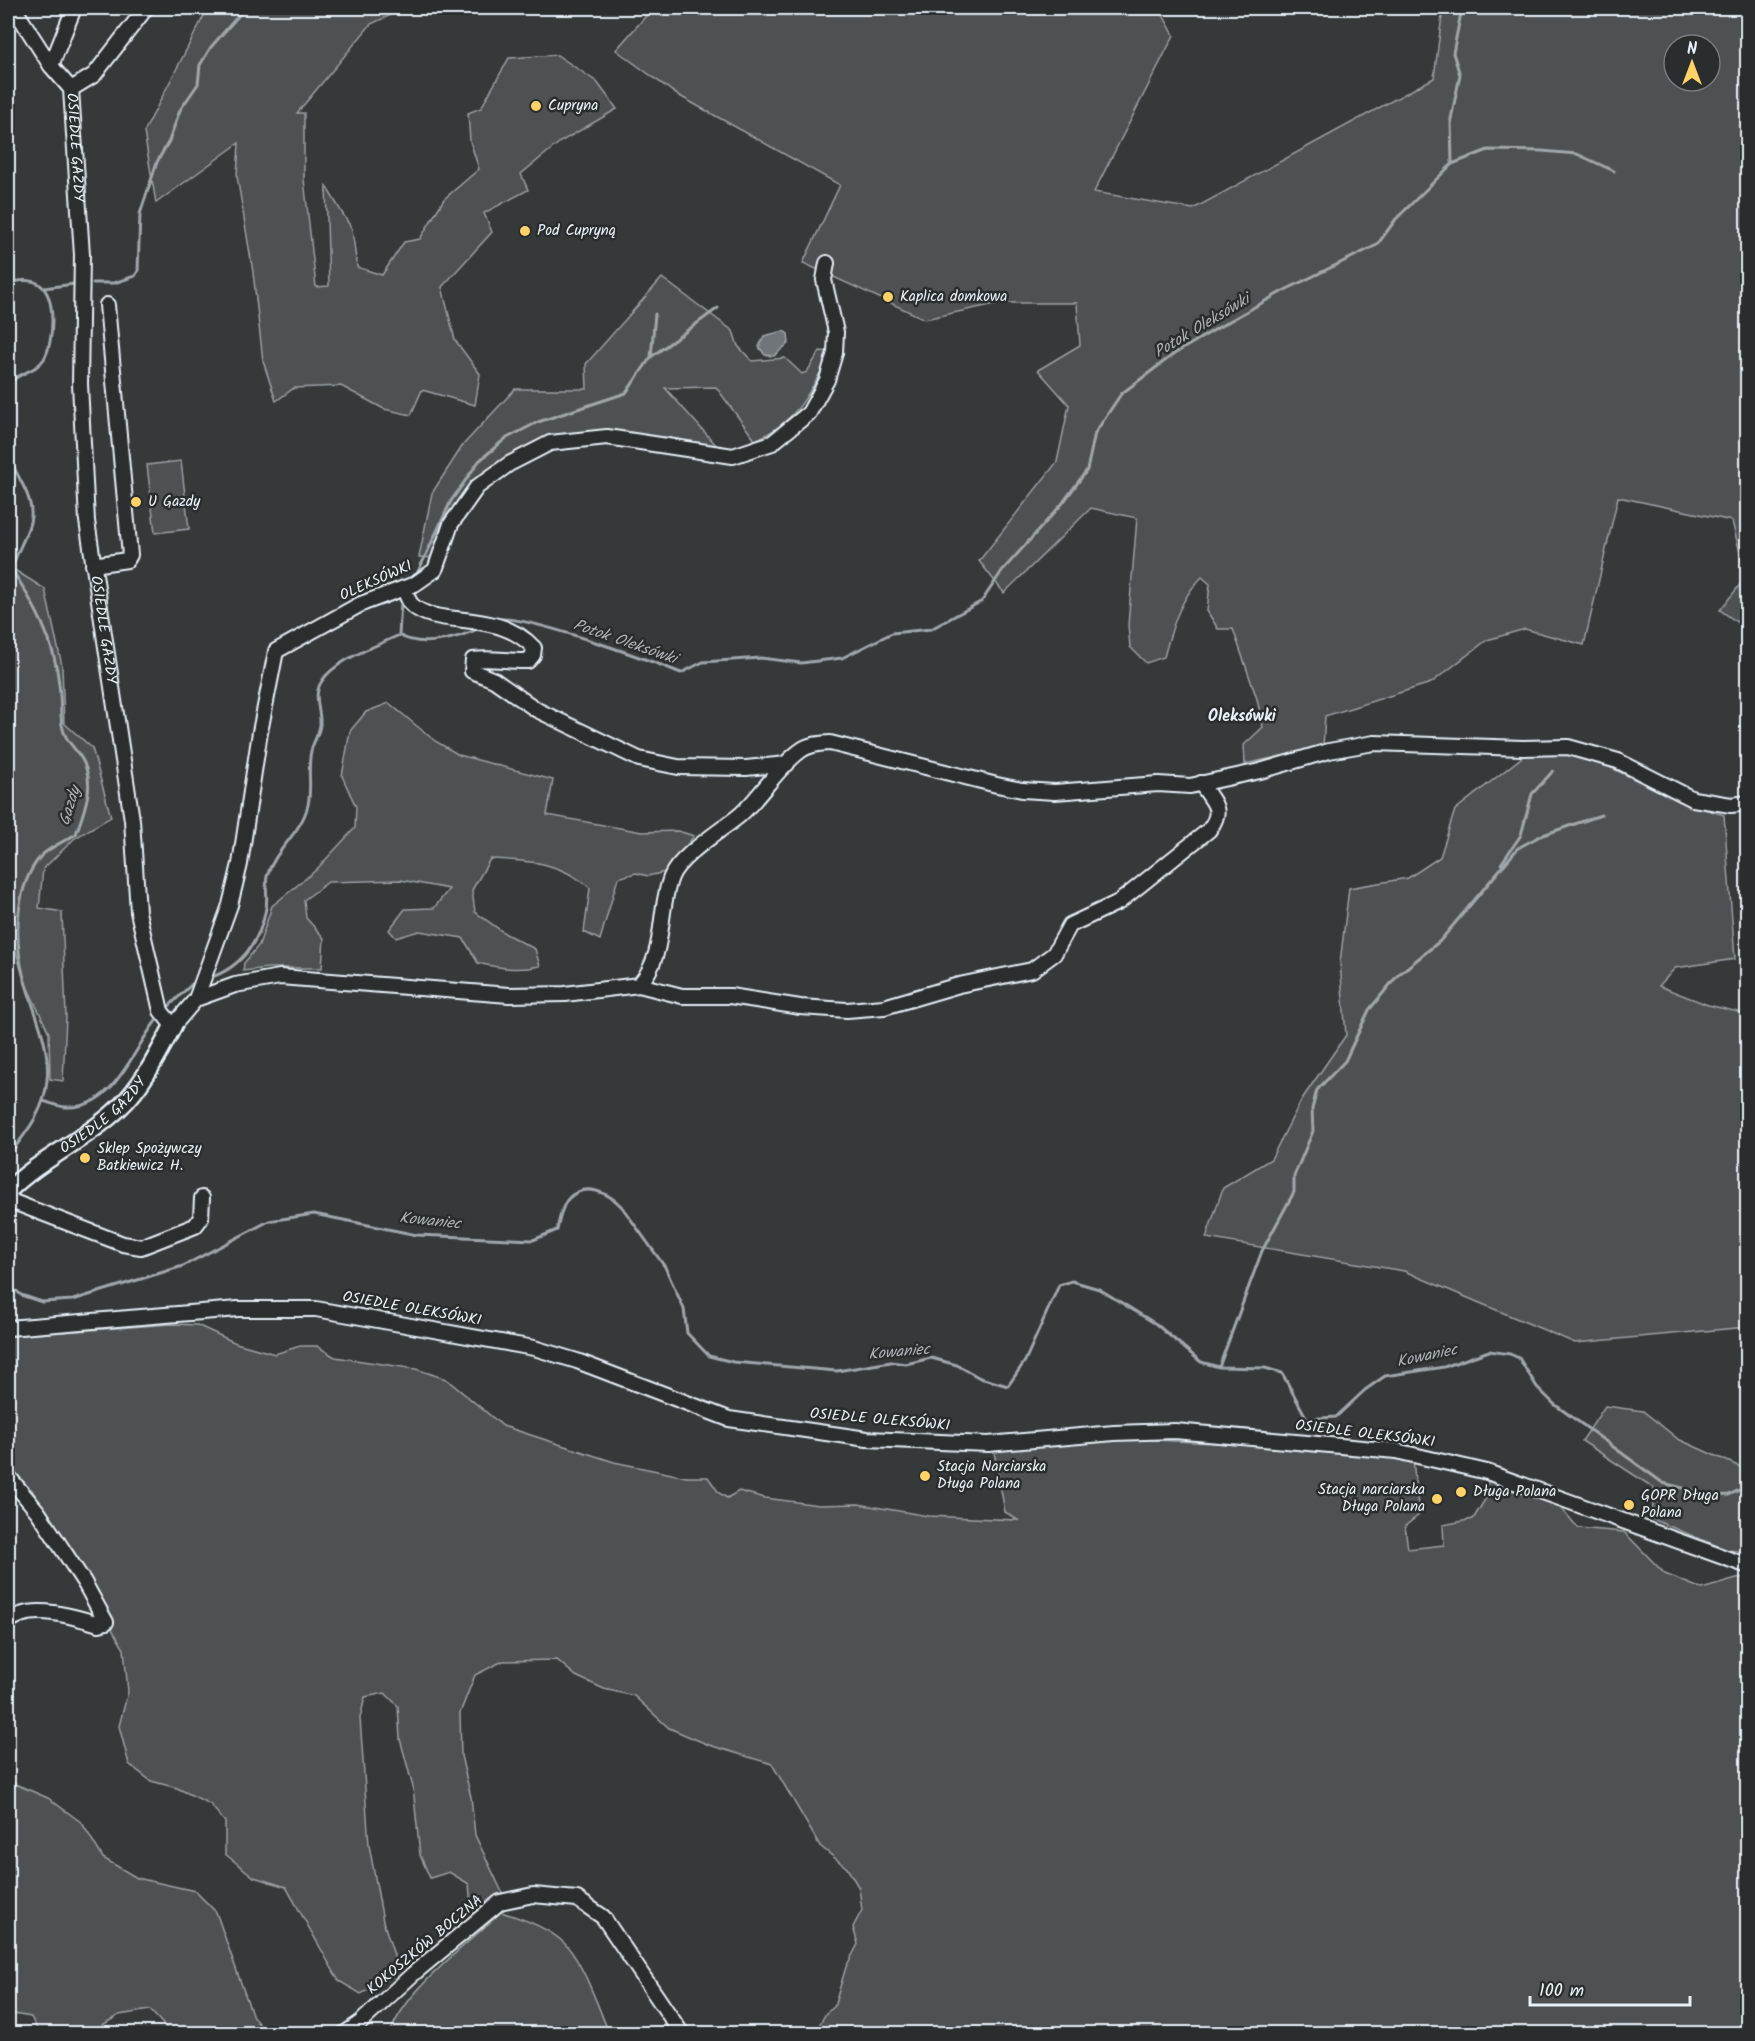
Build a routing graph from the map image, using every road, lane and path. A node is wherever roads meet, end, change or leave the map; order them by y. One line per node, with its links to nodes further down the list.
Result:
1 (14, 8): 4 (street, OSIEDLE GAZDY)
2 (74, 8): 4 (street)
3 (146, 8): 5 (street)
4 (51, 66): 5 (street, OSIEDLE GAZDY)
5 (71, 89): 8 (street, OSIEDLE GAZDY)
6 (827, 263): 9 (street, OLEKSÓWKI)
7 (107, 305): 8 (street)
8 (93, 565): 15 (street, OSIEDLE GAZDY)
9 (404, 588): 10 (street); 14 (street, OLEKSÓWKI)
10 (787, 764): 11 (street); 13 (street)
11 (1201, 783): 12 (street); 13 (street)
12 (1748, 803)
13 (639, 986): 14 (street)
14 (196, 999): 15 (street, OLEKSÓWKI)
15 (167, 1019): 16 (street, OSIEDLE GAZDY)
16 (8, 1191)
17 (202, 1198): 18 (street)
18 (8, 1200)
19 (8, 1328): 21 (street, OSIEDLE OLEKSÓWKI)
20 (8, 1476): 22 (street)
21 (1748, 1566)
22 (8, 1622)
23 (344, 2034): 24 (street, KOKOSZKÓW BOCZNA)
24 (682, 2034)

